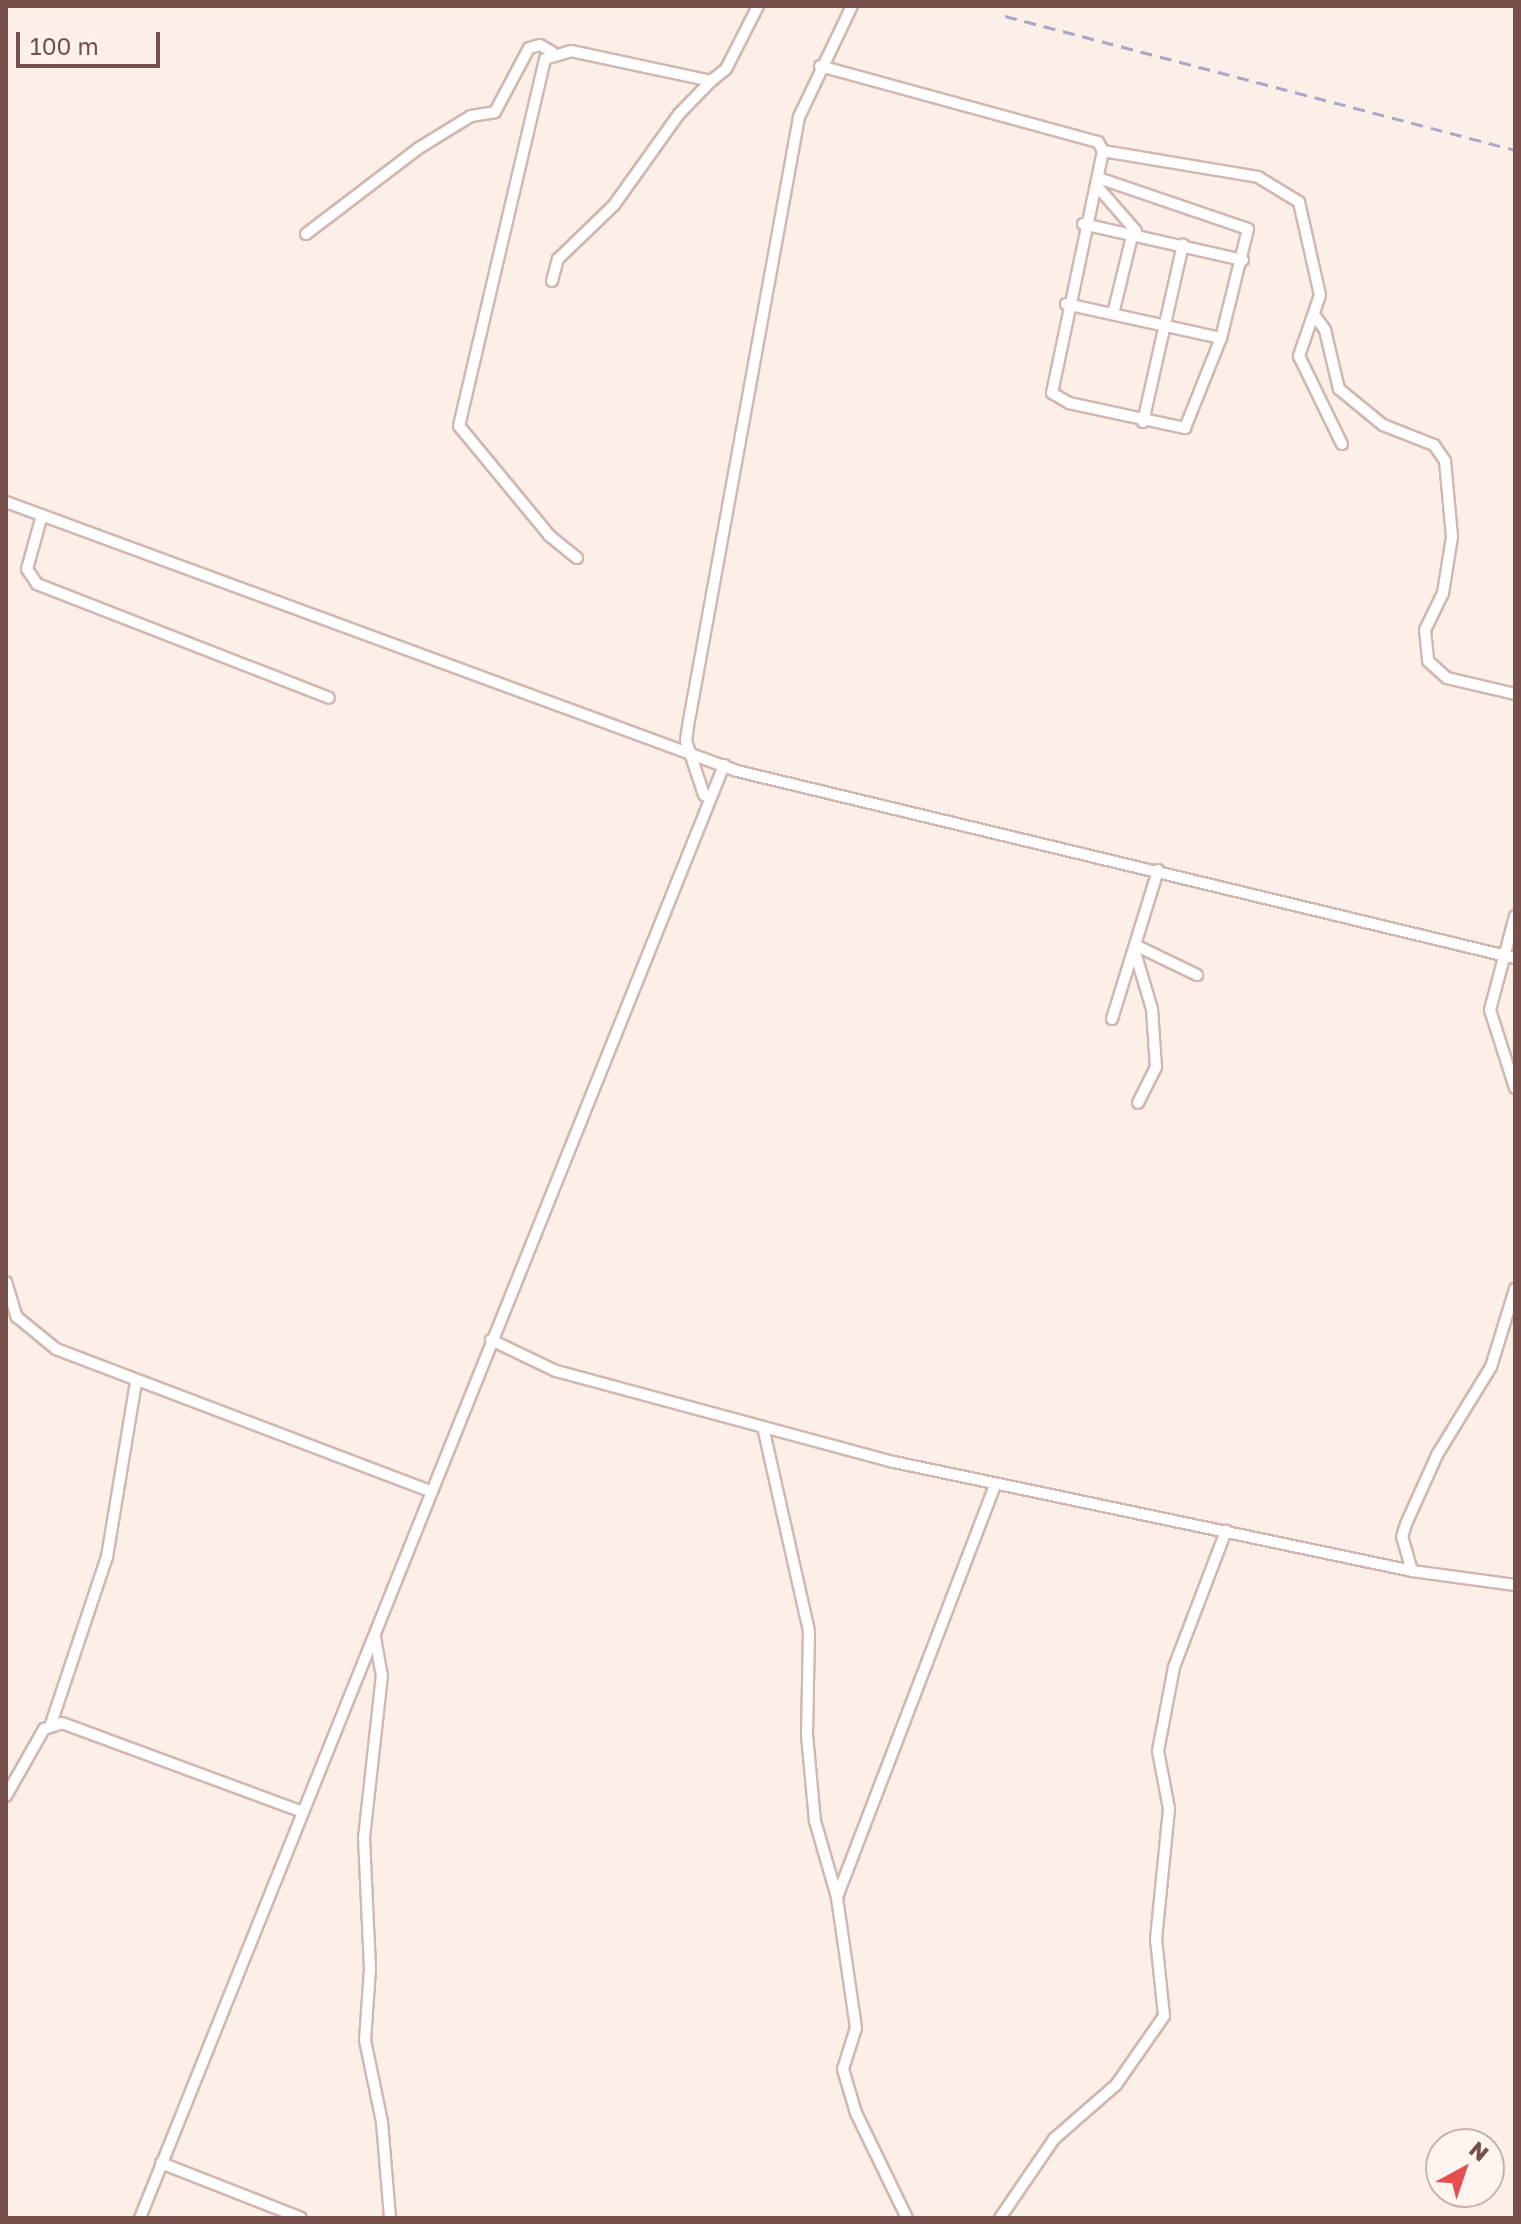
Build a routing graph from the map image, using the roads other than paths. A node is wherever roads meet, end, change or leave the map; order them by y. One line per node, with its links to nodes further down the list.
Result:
1 (758, 6): 5 (street)
2 (852, 6): 4 (street)
3 (552, 52): 5 (street); 10 (street); 23 (street)
4 (820, 66): 6 (street); 26 (street)
5 (711, 81): 13 (street)
6 (1103, 151): 7 (street); 16 (street)
7 (1097, 182): 8 (street); 9 (street); 12 (street)
8 (1083, 224): 9 (street); 14 (street)
9 (1135, 232): 11 (street); 15 (street)
10 (306, 234)
11 (1183, 244): 12 (street); 17 (street)
12 (1243, 260): 18 (street)
13 (552, 281)
14 (1066, 304): 15 (street); 19 (street)
15 (1113, 314): 17 (street)
16 (1315, 316): 20 (street); 24 (street)
17 (1166, 326): 18 (street); 19 (street)
18 (1221, 338): 19 (street)
19 (1143, 422)
20 (1342, 444)
21 (6, 502): 22 (street)
22 (42, 515): 25 (street); 26 (street)
23 (577, 558)
24 (1515, 694)
25 (329, 698)
26 (690, 754): 27 (street); 30 (street)
27 (718, 764): 28 (street); 29 (street); 30 (street)
28 (737, 771): 29 (street); 32 (street)
29 (716, 788): 31 (street)
30 (704, 795): 31 (street)
31 (703, 809): 42 (street)
32 (1158, 870): 34 (street); 35 (street)
33 (1515, 916): 35 (street)
34 (1134, 947): 36 (street); 37 (street); 39 (street)
35 (1509, 957): 38 (street)
36 (1197, 975)
37 (1112, 1019)
38 (1515, 1088)
39 (1138, 1103)
40 (6, 1282): 43 (street)
41 (1515, 1289): 48 (street)
42 (491, 1340): 44 (street); 46 (street)
43 (136, 1381): 46 (street); 51 (street)
44 (763, 1427): 45 (street); 54 (street)
45 (995, 1486): 47 (street); 54 (street)
46 (432, 1492): 50 (street)
47 (1226, 1531): 48 (street); 60 (street)
48 (1412, 1571): 49 (street)
49 (1515, 1585)
50 (375, 1636): 53 (street); 58 (street)
51 (51, 1724): 52 (street); 53 (street)
52 (6, 1796)
53 (303, 1812): 55 (street)
54 (837, 1897): 59 (street)
55 (161, 2163): 56 (street); 57 (street)
56 (140, 2218)
57 (301, 2218)
58 (390, 2218)
59 (907, 2218)
60 (1000, 2218)

